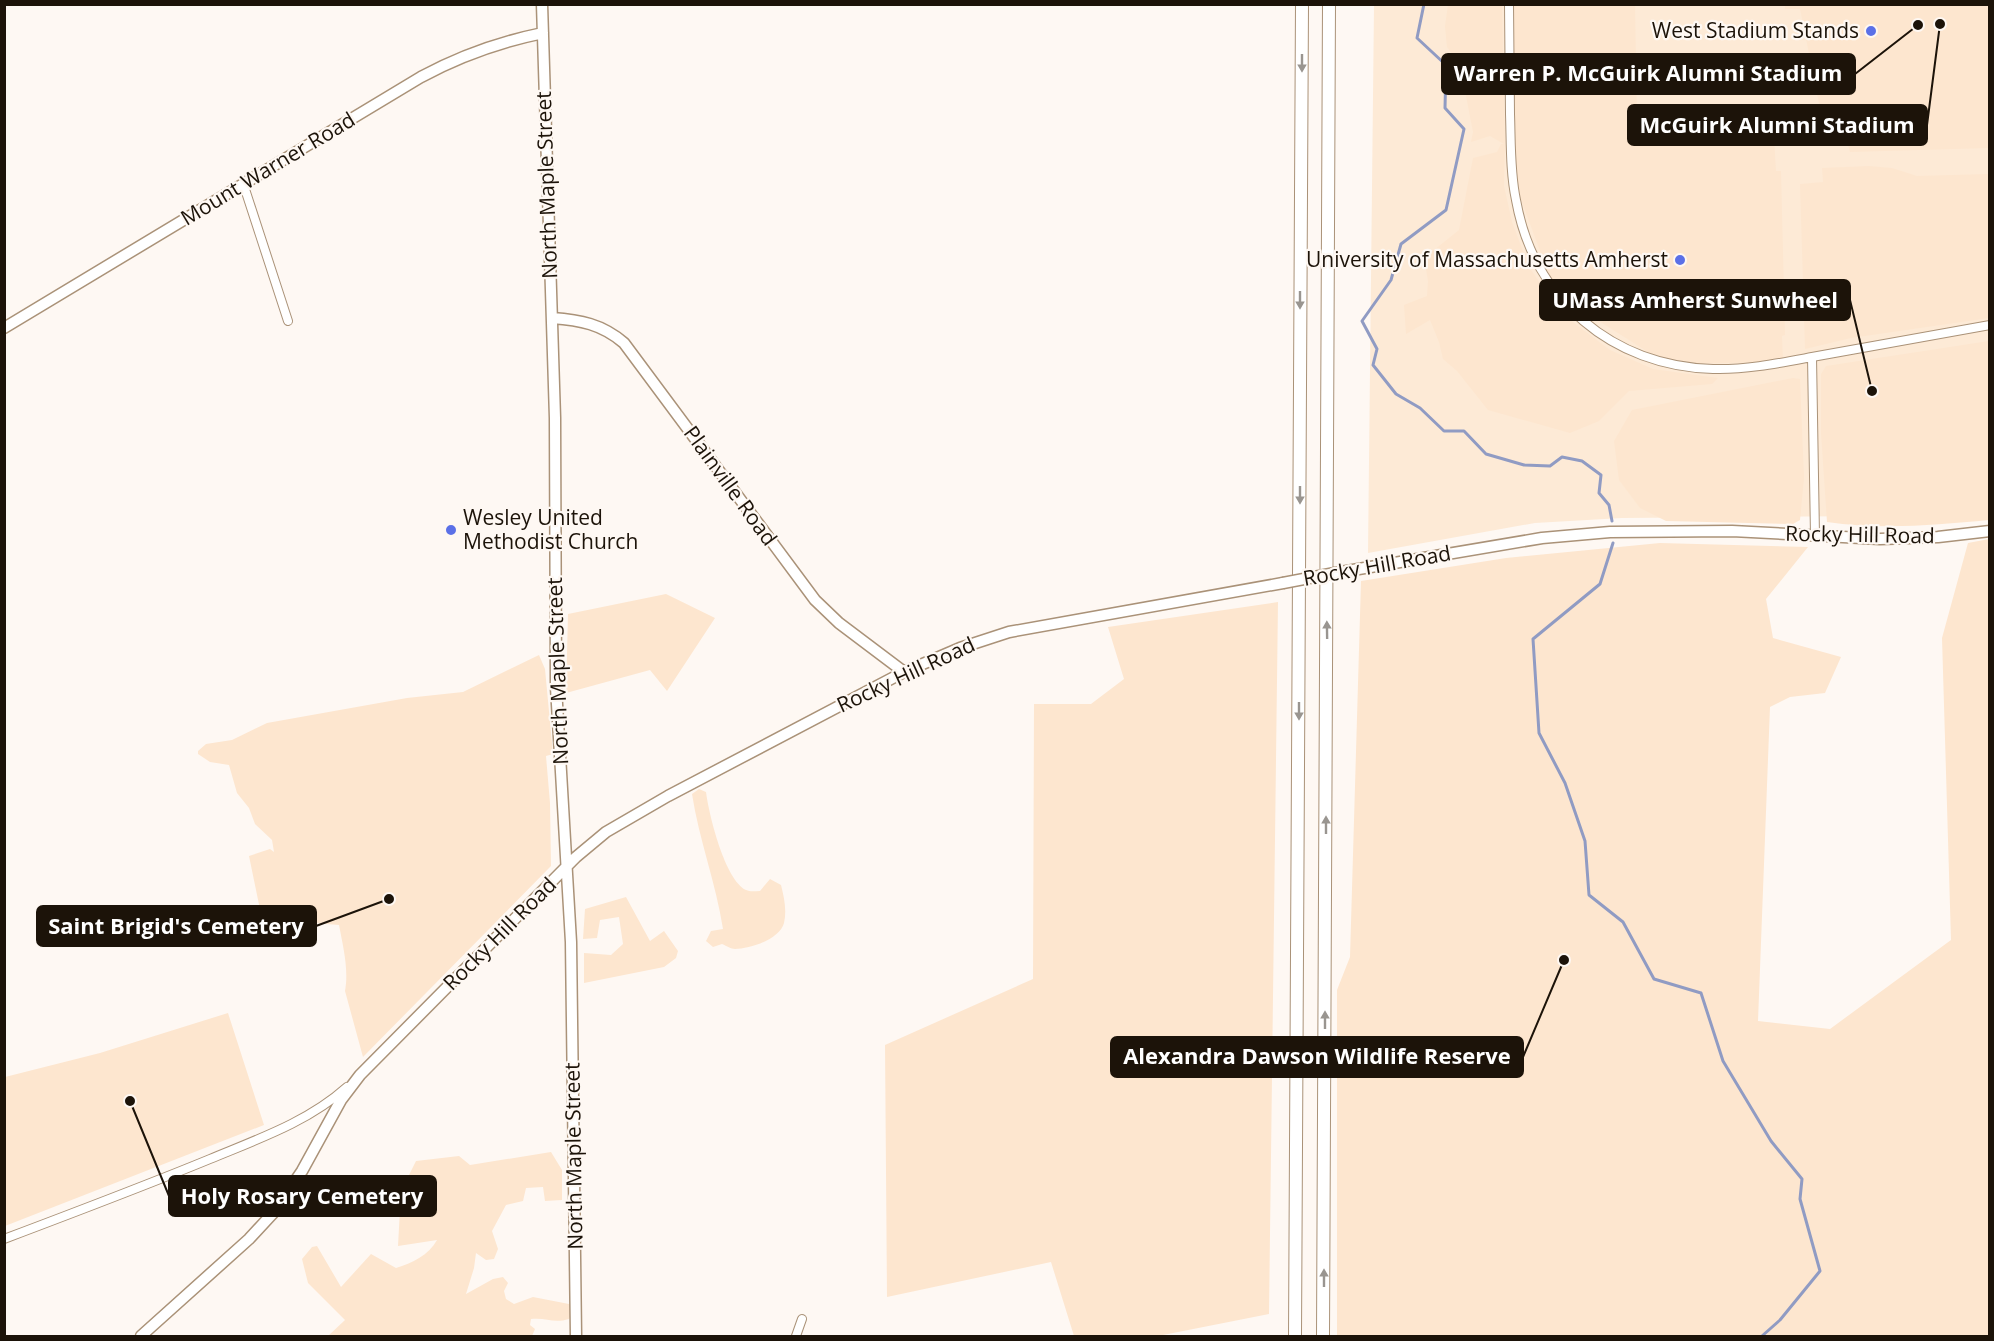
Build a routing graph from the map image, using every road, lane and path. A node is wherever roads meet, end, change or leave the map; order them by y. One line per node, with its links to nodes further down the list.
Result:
1 (542, 4): 5 (main road, North Maple Street)
2 (1302, 4): 22 (main road, one-way to 22)
3 (1329, 4): 23 (main road, one-way to 3)
4 (1509, 4): 11 (street)
5 (543, 33): 6 (main road, Mount Warner Road); 7 (main road, North Maple Street)
6 (243, 183): 8 (street); 10 (main road, Mount Warner Road)
7 (552, 318): 14 (main road, Plainville Road); 15 (main road, North Maple Street)
8 (288, 321)
9 (1989, 325): 11 (street)
10 (4, 328)
11 (1812, 357): 13 (street)
12 (1989, 531): 13 (main road, Rocky Hill Road)
13 (1815, 536): 14 (main road, Rocky Hill Road, bridge)
14 (904, 672): 15 (main road, Rocky Hill Road)
15 (567, 866): 16 (main road, Rocky Hill Road); 20 (main road, North Maple Street)
16 (360, 1075): 17 (street); 19 (main road, Rocky Hill Road)
17 (4, 1239)
18 (802, 1319): 21 (street)
19 (141, 1336)
20 (576, 1336)
21 (796, 1336)
22 (1295, 1336)
23 (1323, 1336)

